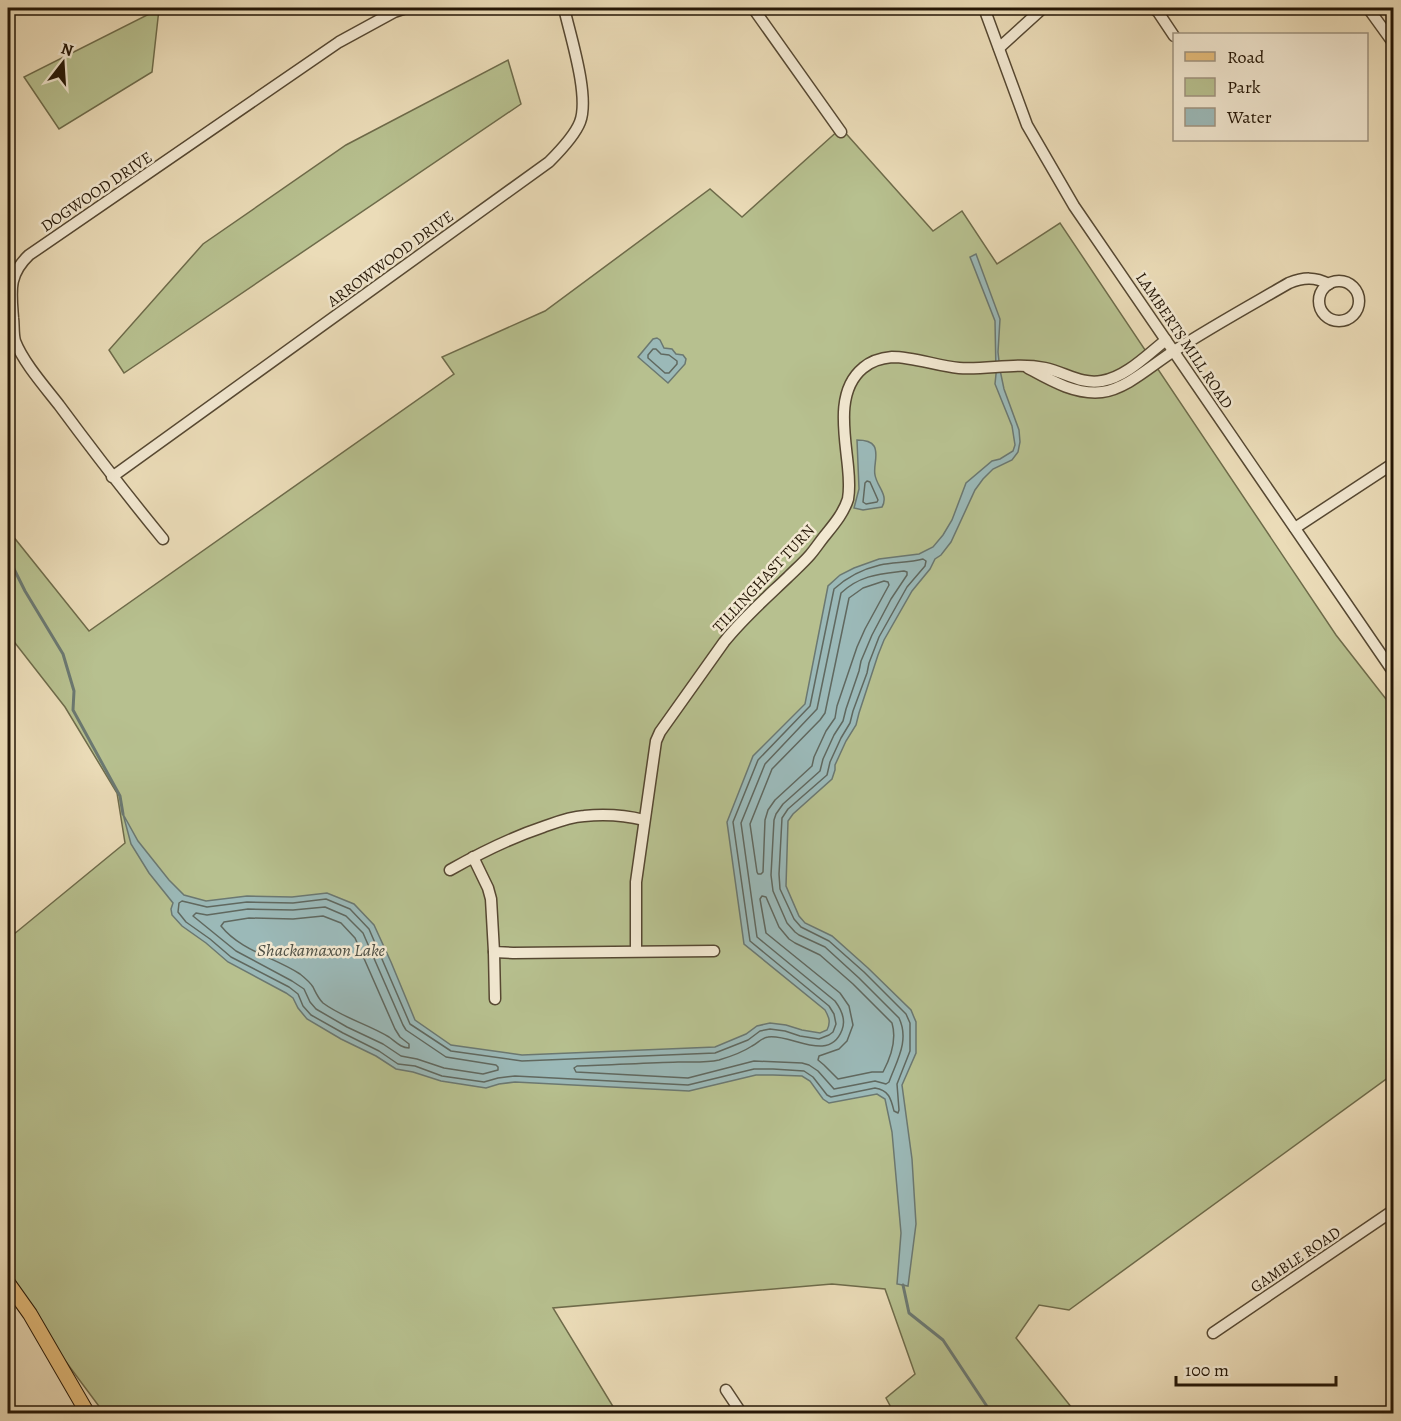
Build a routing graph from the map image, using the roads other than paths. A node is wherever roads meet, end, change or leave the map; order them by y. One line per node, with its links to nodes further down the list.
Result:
1 (406, 8): 17 (street, DOGWOOD DRIVE)
2 (564, 8): 17 (street, ARROWWOOD DRIVE)
3 (753, 8): 11 (street)
4 (984, 8): 10 (street, LAMBERTS MILL ROAD)
5 (1043, 8): 10 (street)
6 (1152, 8): 8 (street)
7 (1368, 8): 9 (street)
8 (1173, 34)
9 (1394, 44)
10 (999, 48): 13 (street, LAMBERTS MILL ROAD)
11 (841, 132)
12 (1329, 284): 14 (street, TILLINGHAST TURN)
13 (1166, 340): 14 (street, LAMBERTS MILL ROAD); 15 (street, TILLINGHAST TURN)
14 (1174, 351): 15 (street, TILLINGHAST TURN); 18 (street, LAMBERTS MILL ROAD)
15 (1023, 365): 21 (street, TILLINGHAST TURN)
16 (1394, 463): 18 (street)
17 (112, 477): 19 (street, DOGWOOD DRIVE)
18 (1295, 528): 20 (street, LAMBERTS MILL ROAD)
19 (163, 539)
20 (1394, 673)
21 (644, 819): 22 (street); 24 (street, TILLINGHAST TURN)
22 (473, 857): 23 (street); 26 (street)
23 (450, 870)
24 (636, 951): 25 (street); 26 (street)
25 (714, 951)
26 (494, 952): 27 (street)
27 (495, 999)
28 (1394, 1210): 30 (street, GAMBLE ROAD)
29 (8, 1283): 32 (main road)
30 (1213, 1333)
31 (726, 1389): 33 (street)
32 (88, 1413)
33 (742, 1413)

